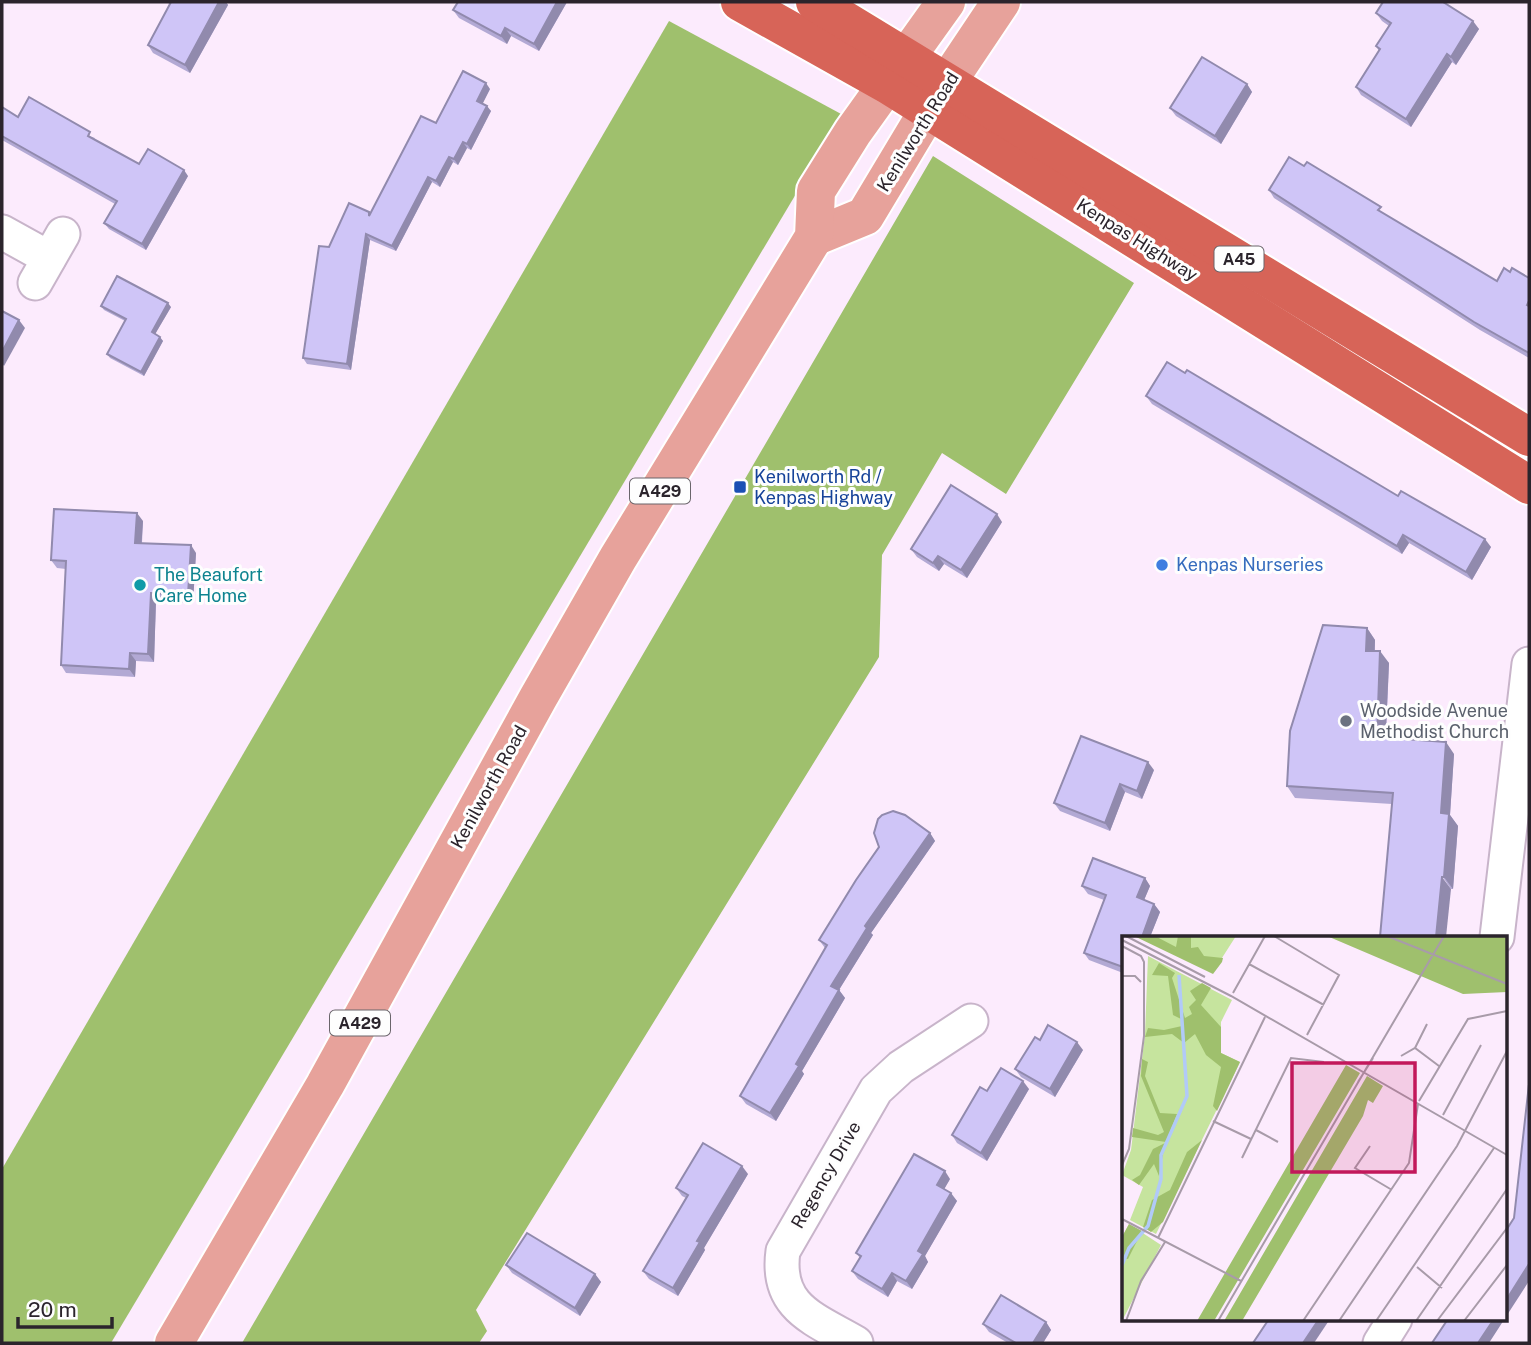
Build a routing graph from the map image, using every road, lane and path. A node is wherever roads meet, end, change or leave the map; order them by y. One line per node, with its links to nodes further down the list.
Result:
1 (740, 2): 5 (highway, A45)
2 (815, 2): 5 (highway, A45)
3 (946, 2): 5 (main road, Kenilworth Road / A429)
4 (1001, 2): 6 (main road, Kenilworth Road)
5 (897, 70): 6 (highway, Kenpas Highway / A45); 8 (main road, Kenilworth Road / A429)
6 (938, 96): 8 (main road, Kenilworth Road); 10 (highway, Kenpas Highway / A45); 11 (highway, Kenpas Highway / A45)
7 (2, 232): 9 (street)
8 (814, 237): 16 (main road, Kenilworth Road / A429)
9 (49, 258)
10 (1529, 437)
11 (1529, 485)
12 (1529, 664): 13 (street)
13 (1497, 936)
14 (971, 1021): 17 (street, Regency Drive)
15 (1394, 1320): 18 (street)
16 (174, 1343)
17 (856, 1343)
18 (1380, 1343)

